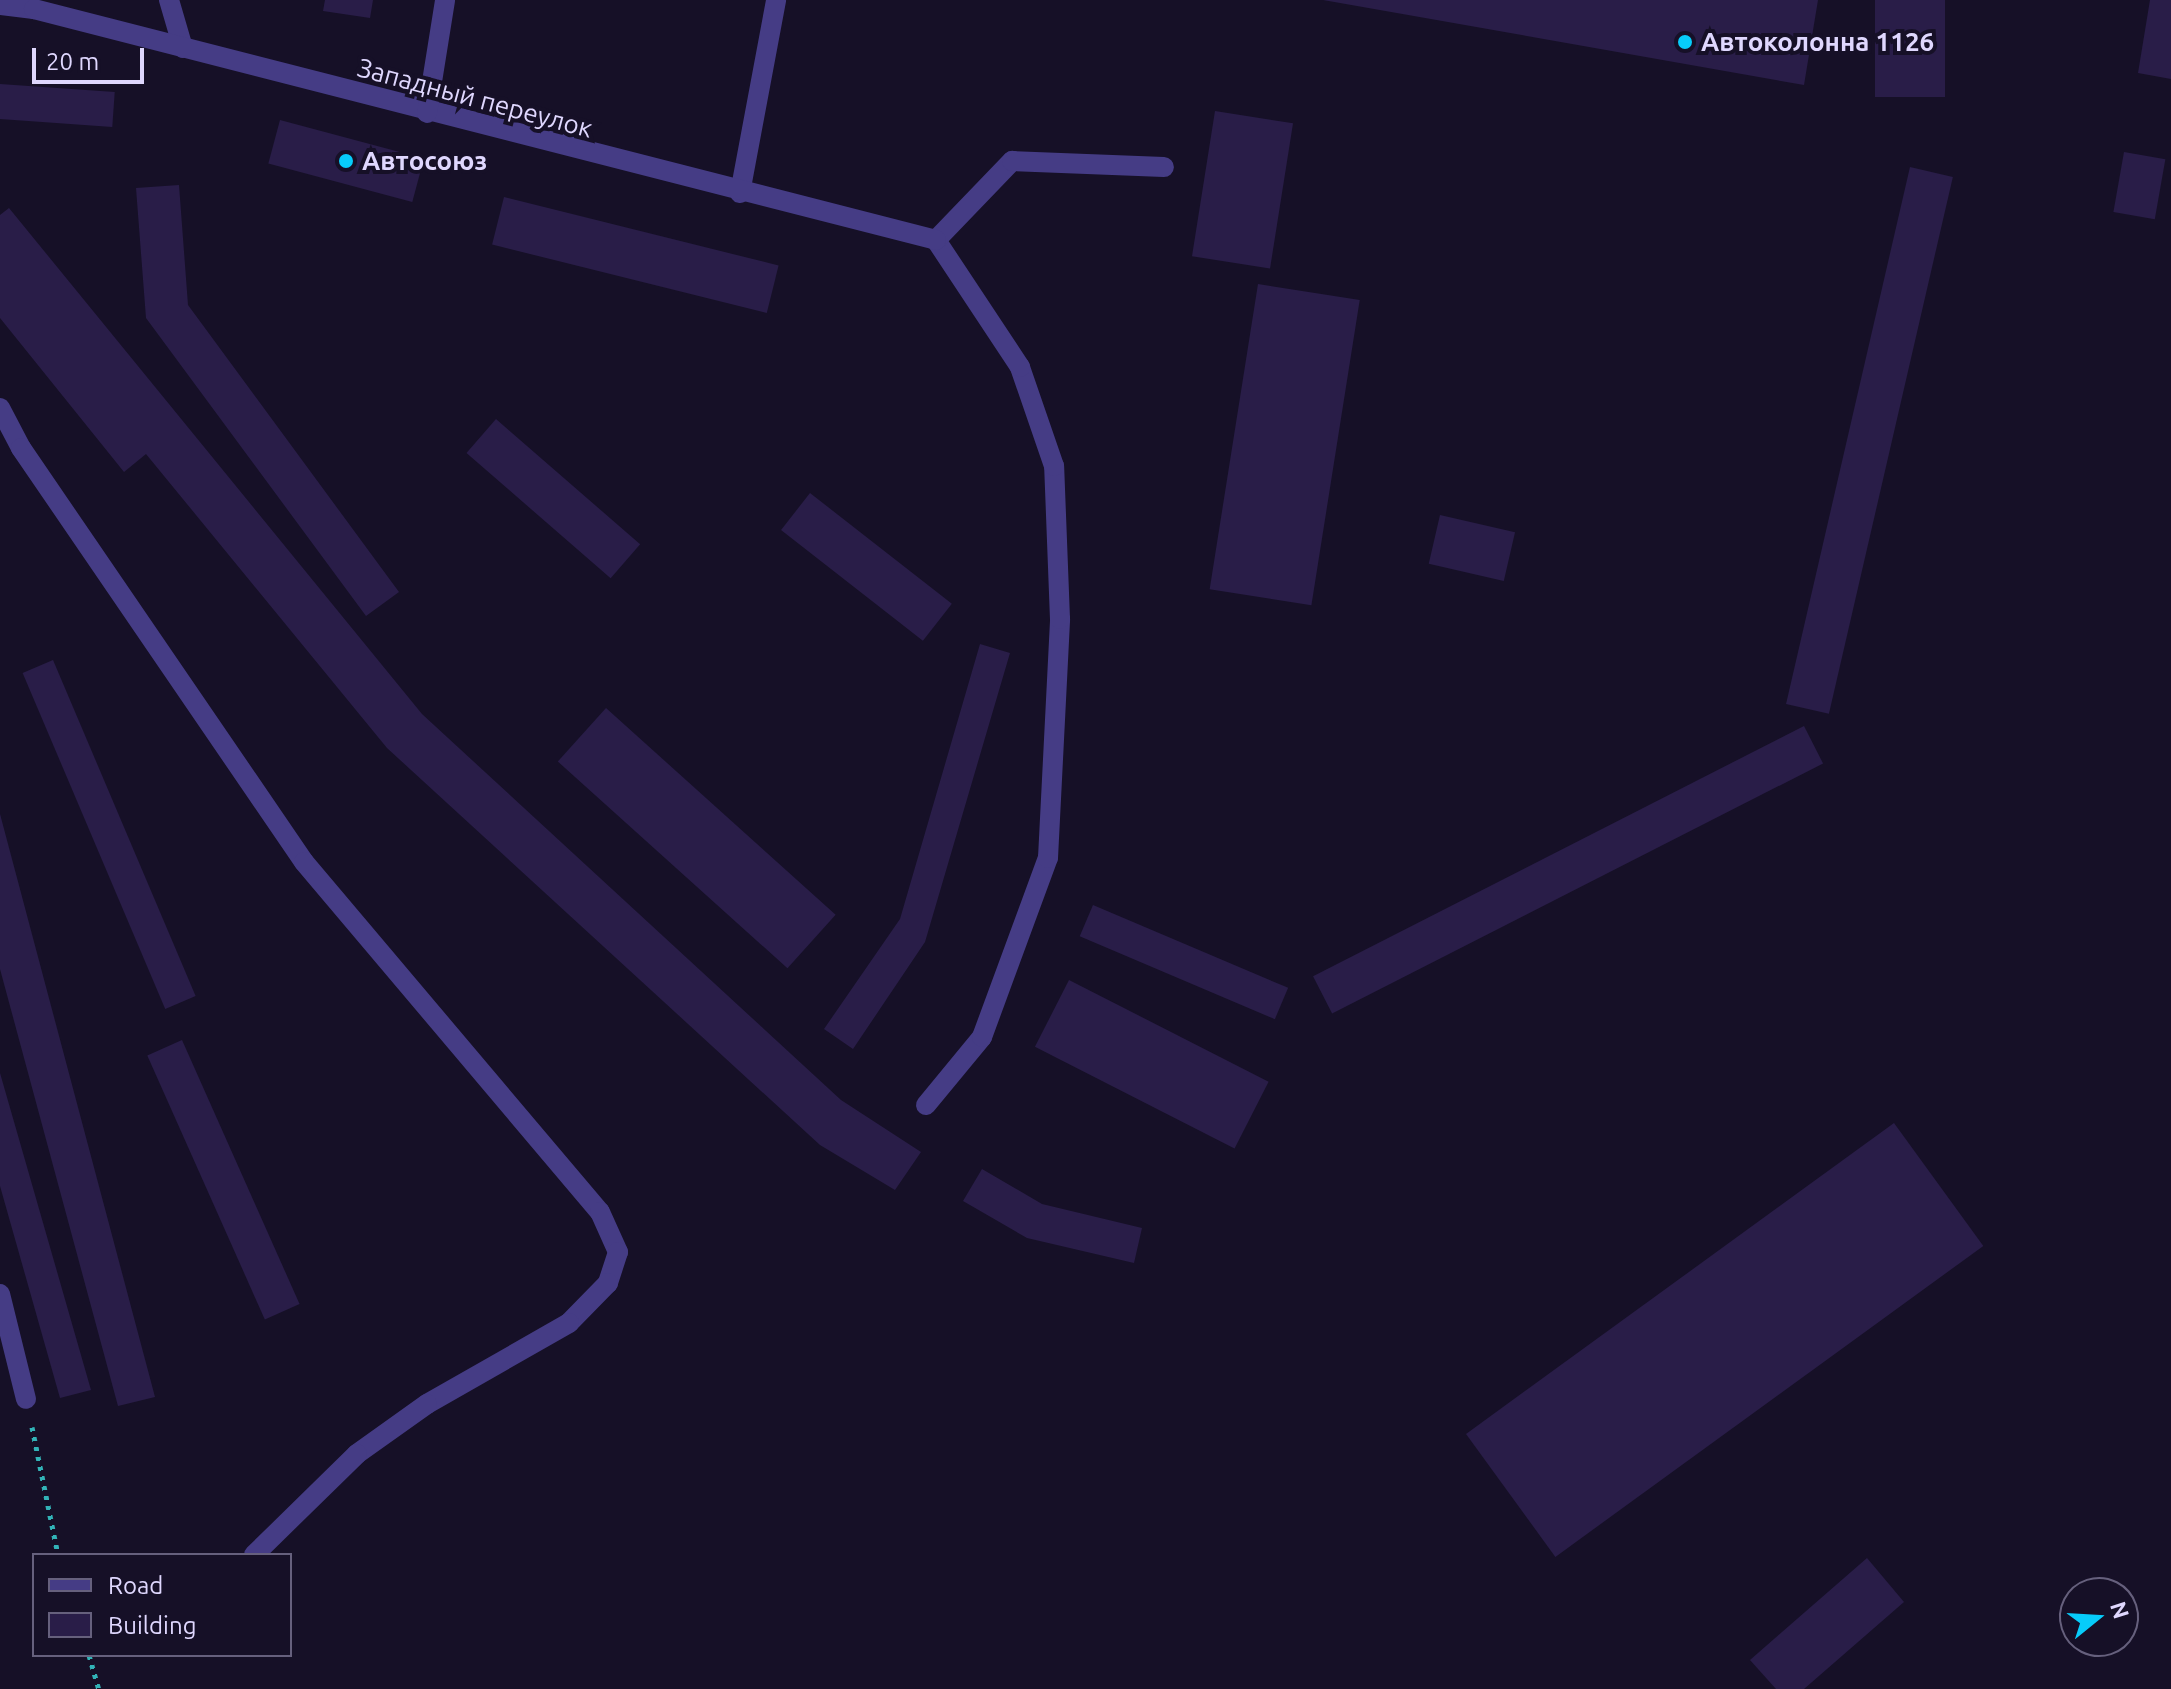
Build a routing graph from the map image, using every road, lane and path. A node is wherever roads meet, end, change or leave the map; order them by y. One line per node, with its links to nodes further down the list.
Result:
1 (169, 0): 5 (street)
2 (445, 0): 6 (street)
3 (776, 0): 8 (street)
4 (0, 5): 5 (street, Западный переулок)
5 (183, 48): 6 (street, Западный переулок)
6 (427, 113): 8 (street, Западный переулок)
7 (1164, 167): 9 (street)
8 (740, 193): 9 (street, Западный переулок)
9 (936, 240): 11 (street)
10 (0, 408): 15 (street)
11 (926, 1105)
12 (0, 1294): 13 (street)
13 (26, 1399): 14 (path)
14 (58, 1553)
15 (256, 1553)
16 (90, 1657): 17 (path)
17 (99, 1689)

